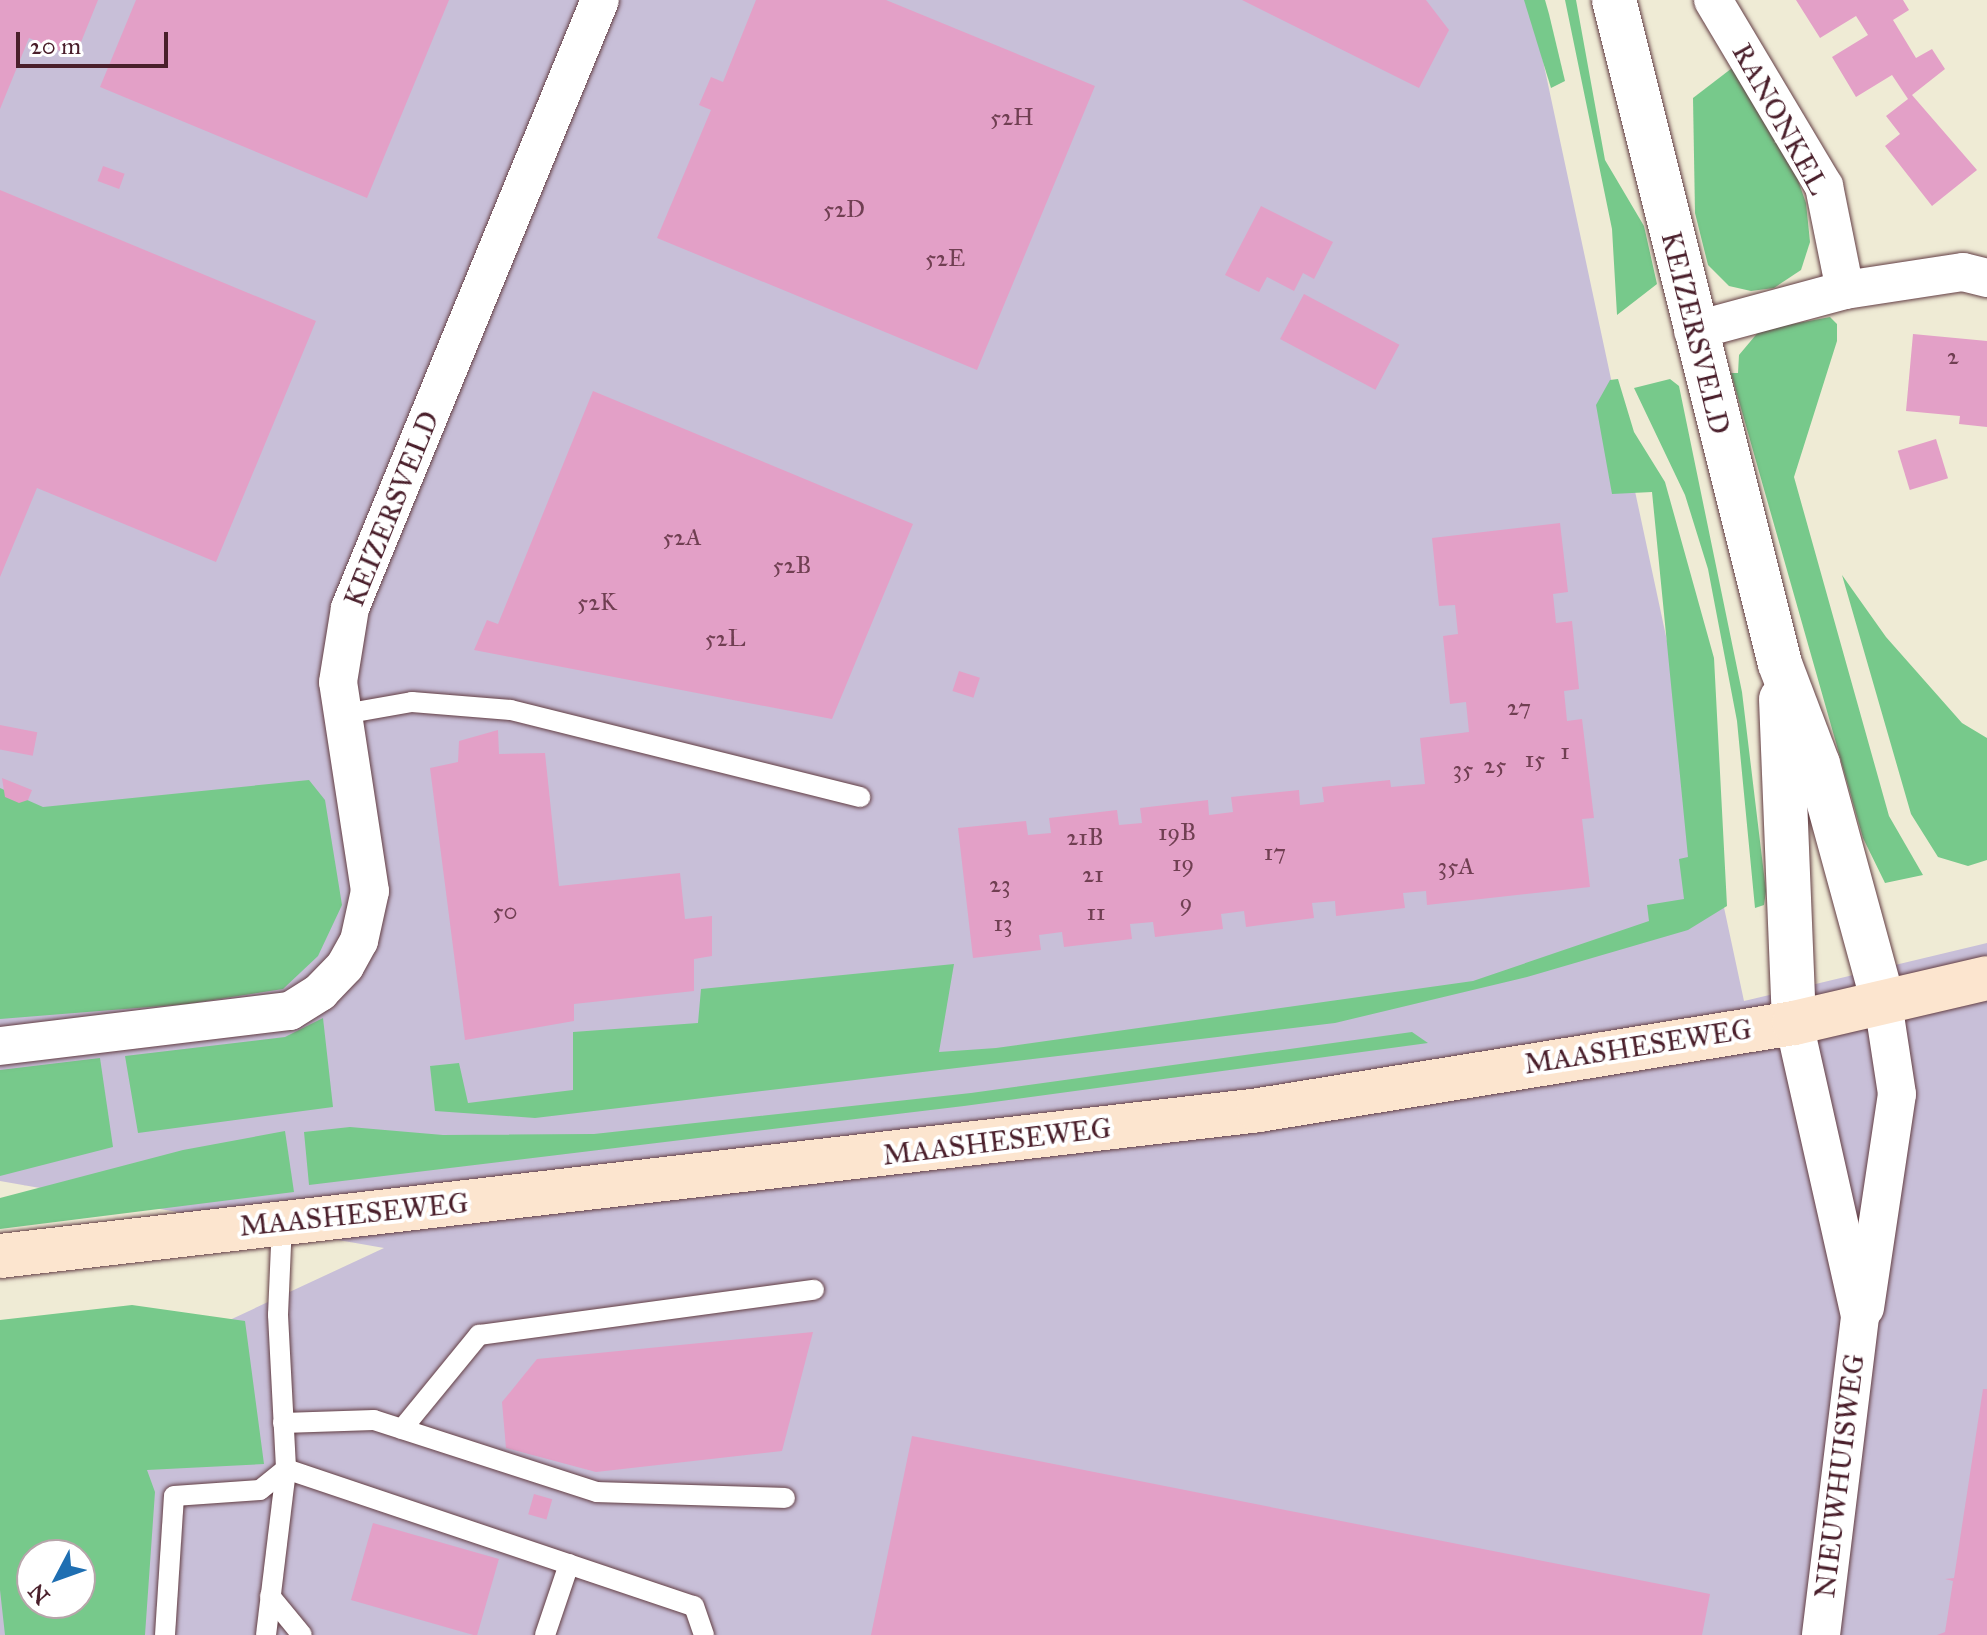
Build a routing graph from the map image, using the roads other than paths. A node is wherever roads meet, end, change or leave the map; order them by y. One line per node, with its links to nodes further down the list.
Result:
1 (600, 0): 8 (street, KEIZERSVELD)
2 (1614, 0): 6 (street, KEIZERSVELD)
3 (1713, 0): 5 (street, RANONKEL)
4 (1987, 278): 5 (street)
5 (1845, 290): 6 (street)
6 (1693, 331): 7 (street, KEIZERSVELD)
7 (1780, 664): 11 (street, KEIZERSVELD); 12 (street, KEIZERSVELD)
8 (344, 714): 9 (lane); 13 (street, KEIZERSVELD)
9 (860, 797)
10 (1987, 978): 11 (main road, MAASHESEWEG)
11 (1883, 1002): 12 (main road, MAASHESEWEG); 17 (street, NIEUWHUISWEG)
12 (1794, 1023): 14 (main road, MAASHESEWEG); 17 (street, NIEUWHUISWEG)
13 (0, 1046)
14 (282, 1223): 15 (main road, MAASHESEWEG); 18 (lane)
15 (0, 1256)
16 (814, 1290): 19 (lane)
17 (1860, 1317): 29 (street, NIEUWHUISWEG)
18 (283, 1423): 19 (lane); 20 (lane)
19 (402, 1429): 21 (lane)
20 (286, 1469): 22 (lane); 23 (lane); 24 (lane)
21 (785, 1498)
22 (569, 1564): 27 (lane); 28 (lane)
23 (270, 1596): 25 (lane); 26 (lane)
24 (165, 1635)
25 (266, 1635)
26 (302, 1635)
27 (545, 1635)
28 (704, 1635)
29 (1821, 1635)

